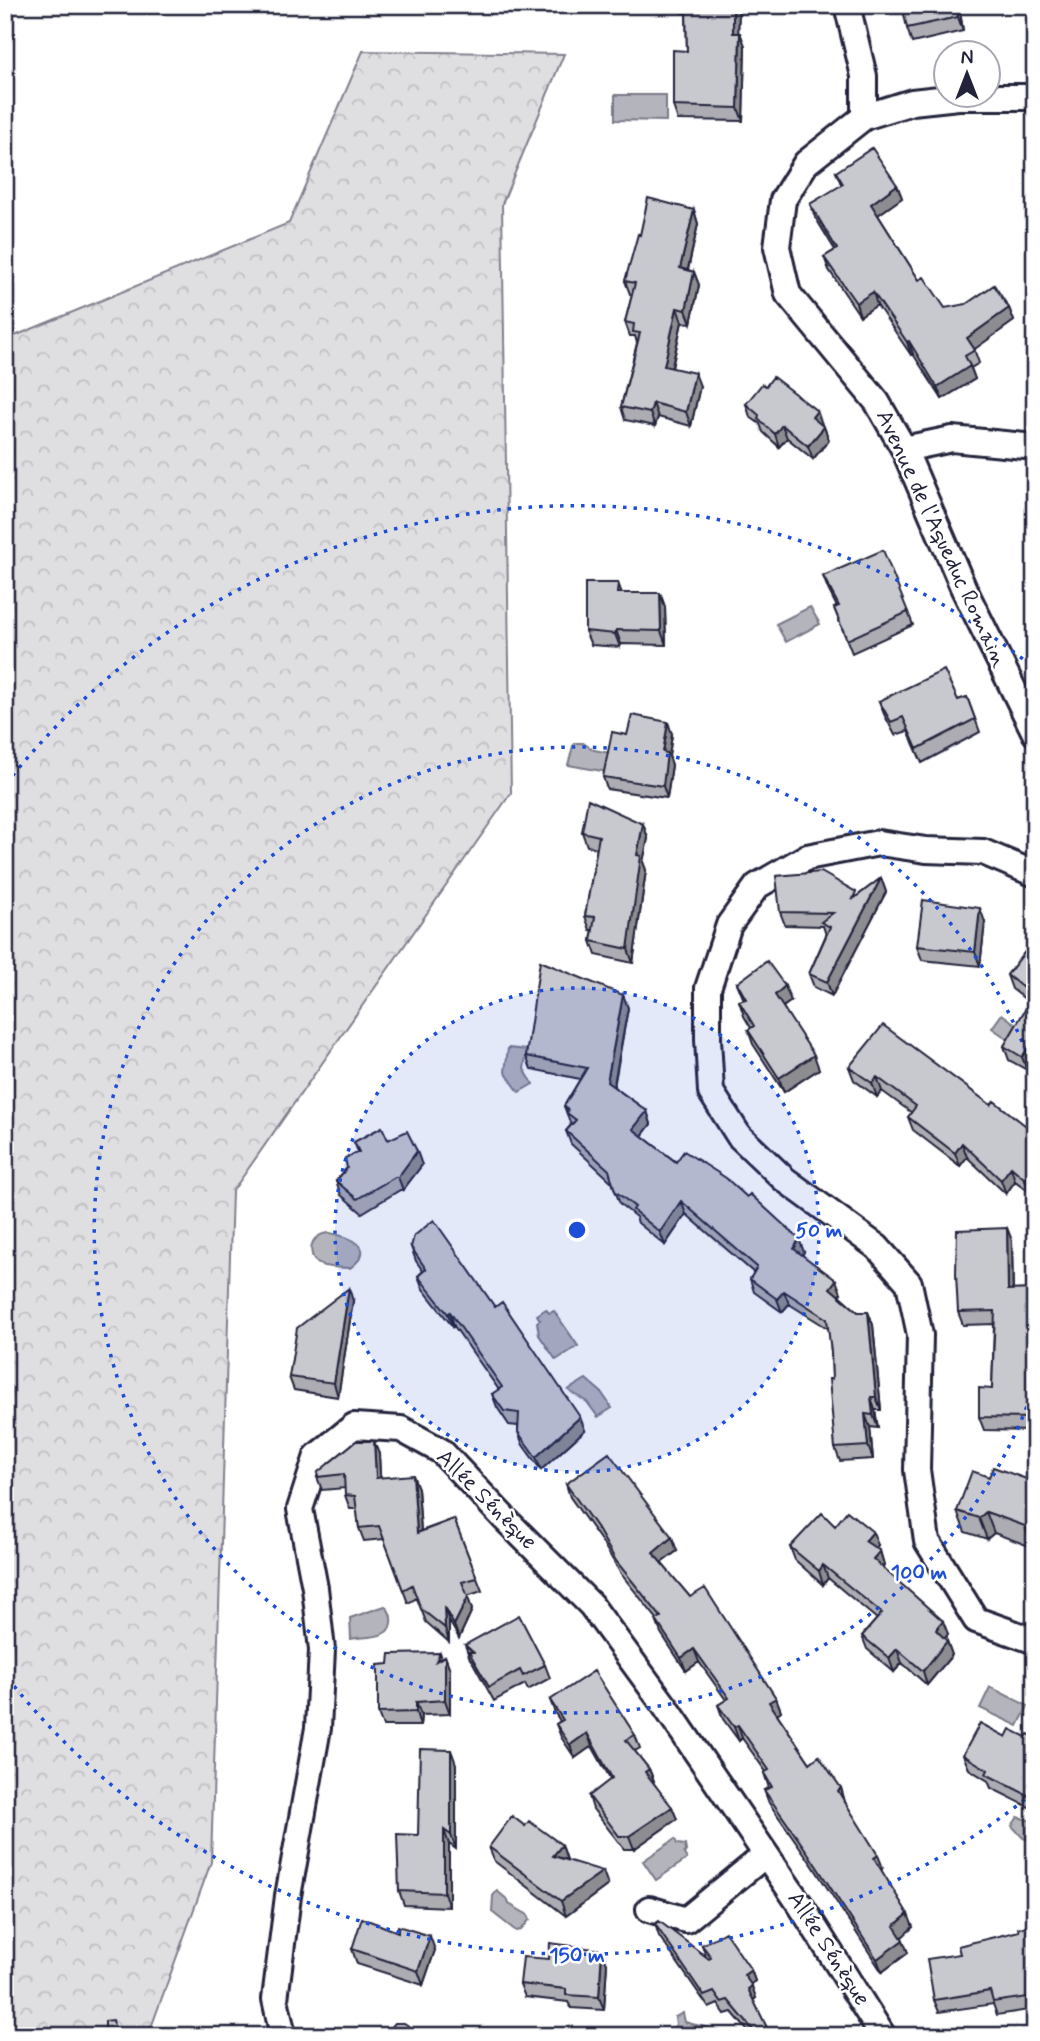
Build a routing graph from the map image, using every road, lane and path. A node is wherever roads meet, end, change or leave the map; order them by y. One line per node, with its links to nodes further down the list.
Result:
1 (847, 5): 3 (street)
2 (1035, 97): 3 (street, Avenue de l'Aqueduc Romain)
3 (864, 117): 5 (street, Avenue de l'Aqueduc Romain)
4 (1035, 447): 5 (street)
5 (904, 449): 6 (street, Avenue de l'Aqueduc Romain)
6 (1035, 733)
7 (1035, 874): 8 (street)
8 (1035, 1641)
9 (765, 1855): 10 (street); 11 (street, Allée Sénèque); 12 (street, Allée Sénèque)
10 (649, 1909)
11 (283, 2036)
12 (883, 2036)

